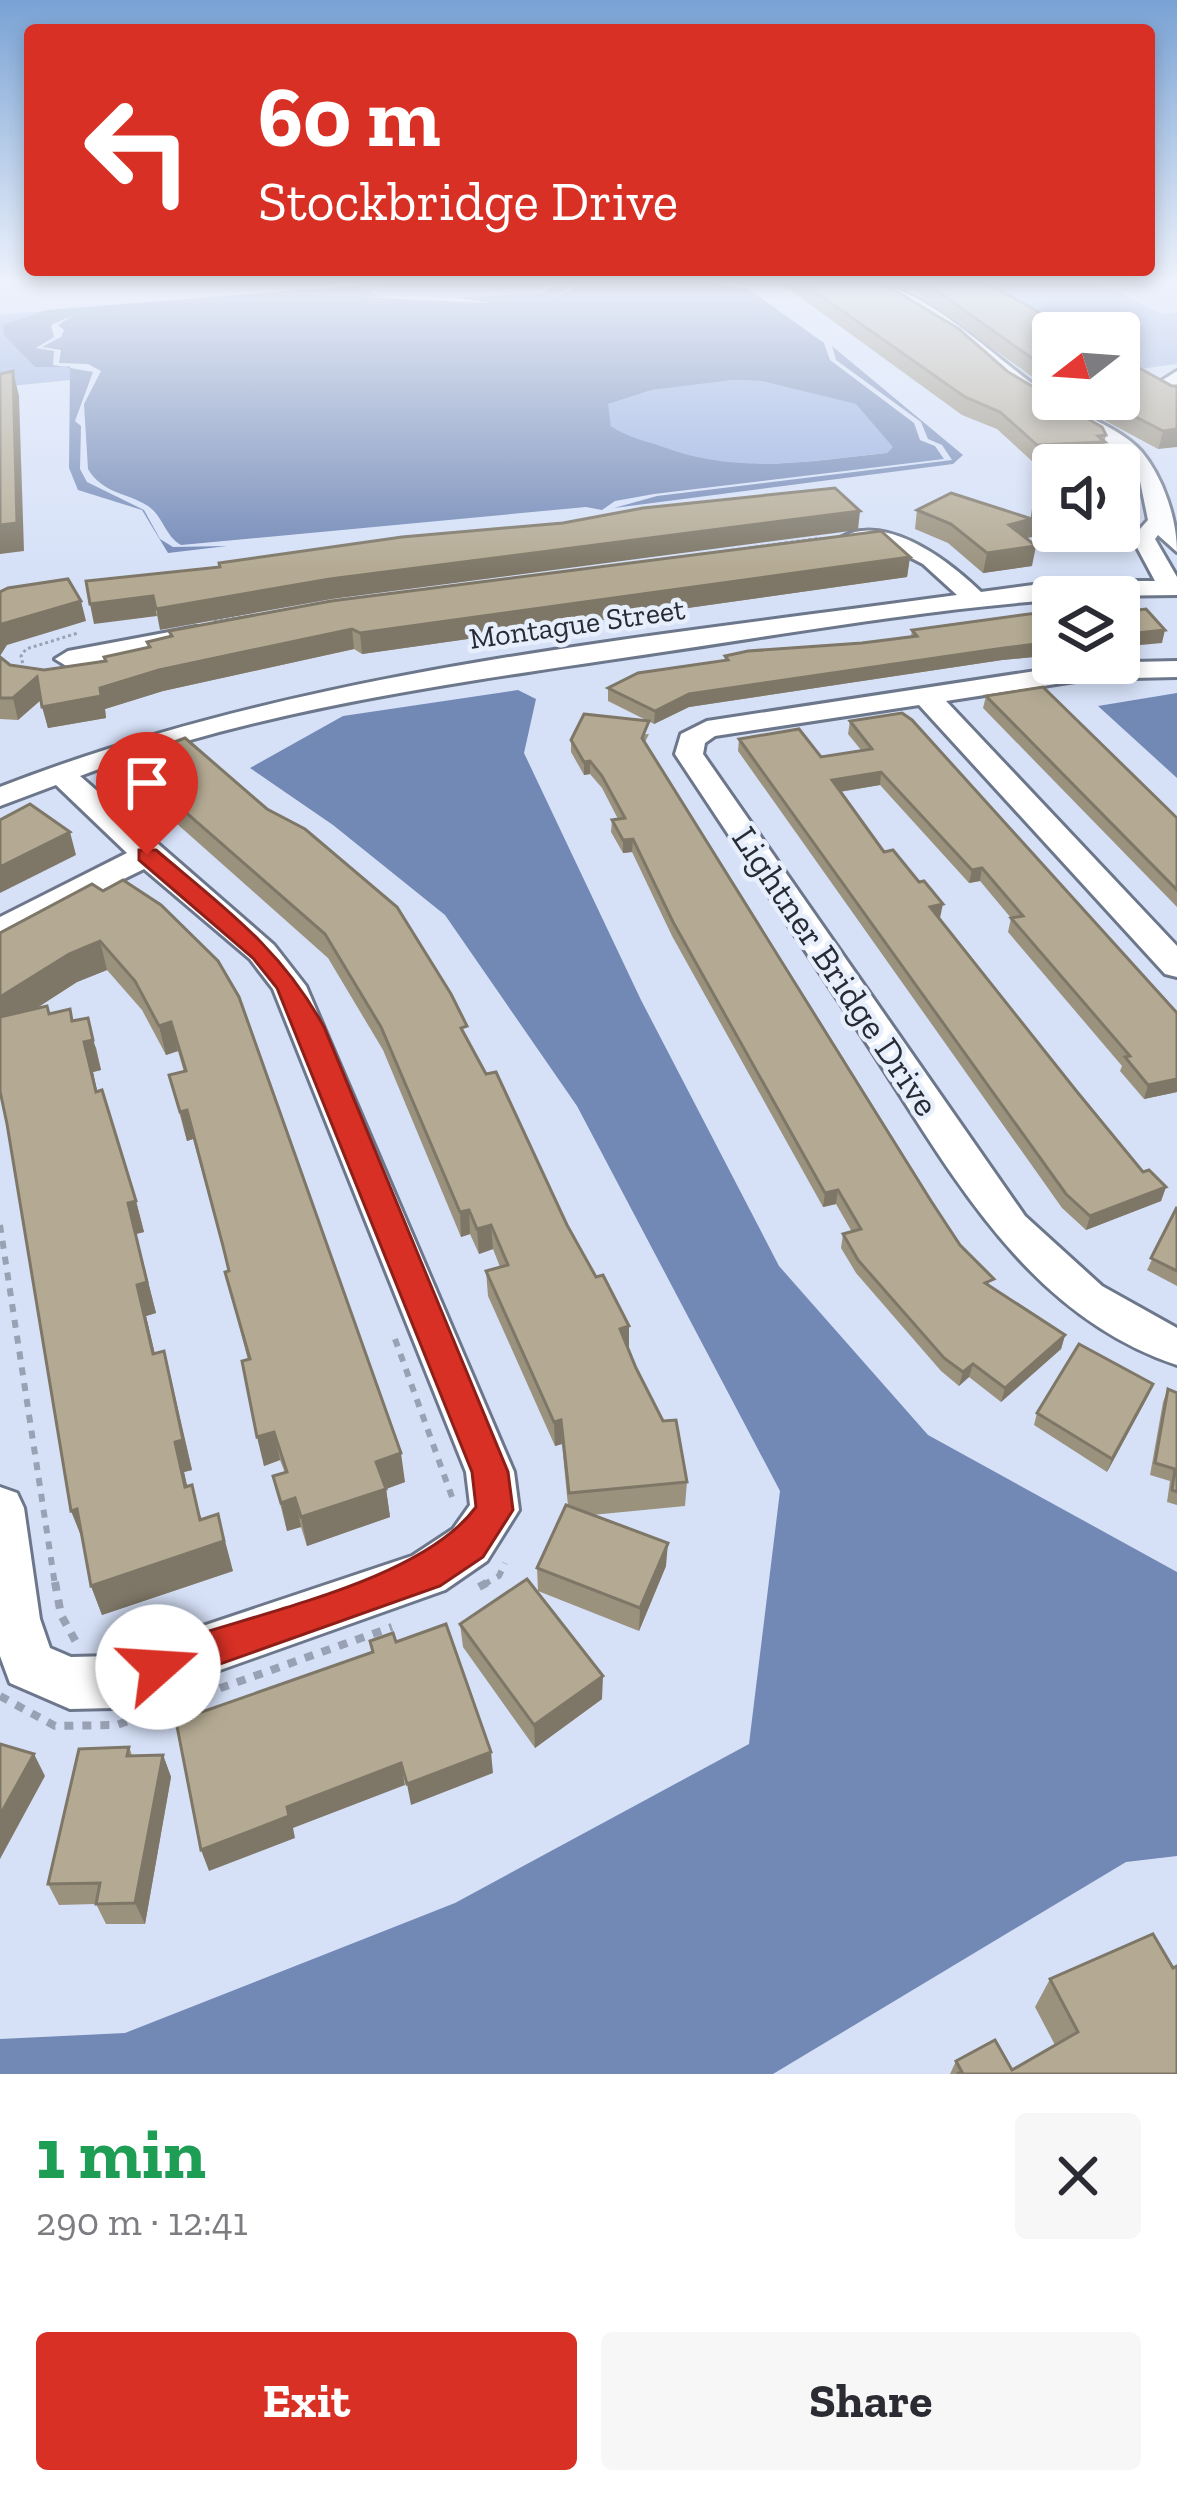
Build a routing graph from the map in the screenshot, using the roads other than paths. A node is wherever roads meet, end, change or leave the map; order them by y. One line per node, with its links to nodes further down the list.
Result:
1 (1013, 379): 2 (street)
2 (1159, 521): 4 (street); 5 (street)
3 (826, 542): 7 (street)
4 (1177, 550): 5 (street)
5 (1150, 554): 6 (street)
6 (1174, 588): 7 (street, Montague Street)
7 (975, 599): 12 (street, Montague Street)
8 (213, 627): 9 (street)
9 (68, 659)
10 (1177, 669): 11 (street, Lightner Bridge Drive)
11 (927, 697): 16 (street); 17 (street, Lightner Bridge Drive)
12 (58, 772): 13 (street, Montague Street); 14 (street)
13 (0, 797)
14 (147, 855): 15 (street); 18 (street)
15 (0, 929)
16 (1177, 966)
17 (1177, 1347)
18 (0, 1508)

